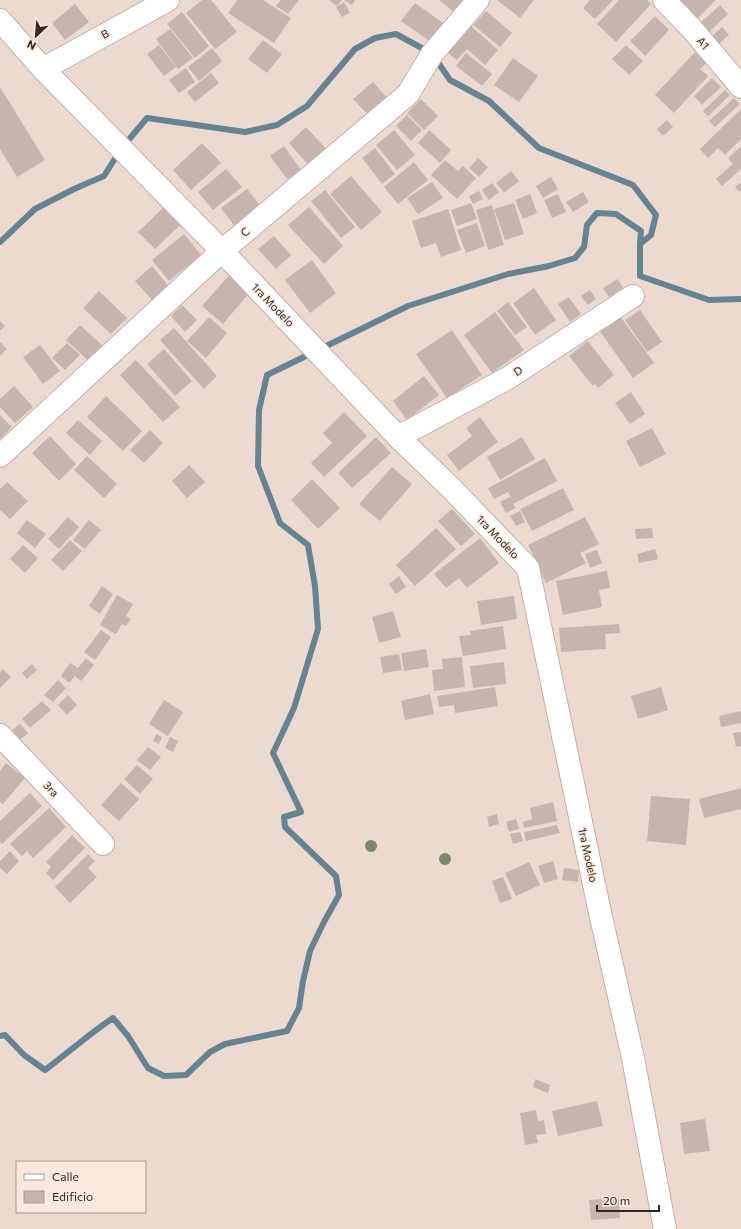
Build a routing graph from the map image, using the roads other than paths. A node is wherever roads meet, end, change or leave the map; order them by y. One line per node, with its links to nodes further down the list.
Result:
1 (168, 0): 5 (street, B)
2 (478, 0): 7 (street, C)
3 (664, 0): 6 (street, A1)
4 (0, 20): 5 (street, 1ra Modelo)
5 (43, 69): 7 (street, 1ra Modelo)
6 (741, 87)
7 (222, 251): 9 (street, 1ra Modelo); 10 (street, C)
8 (632, 296): 9 (street, D)
9 (398, 437): 13 (street, 1ra Modelo)
10 (0, 456)
11 (0, 735): 12 (street, 3ra)
12 (102, 844)
13 (665, 1229)

